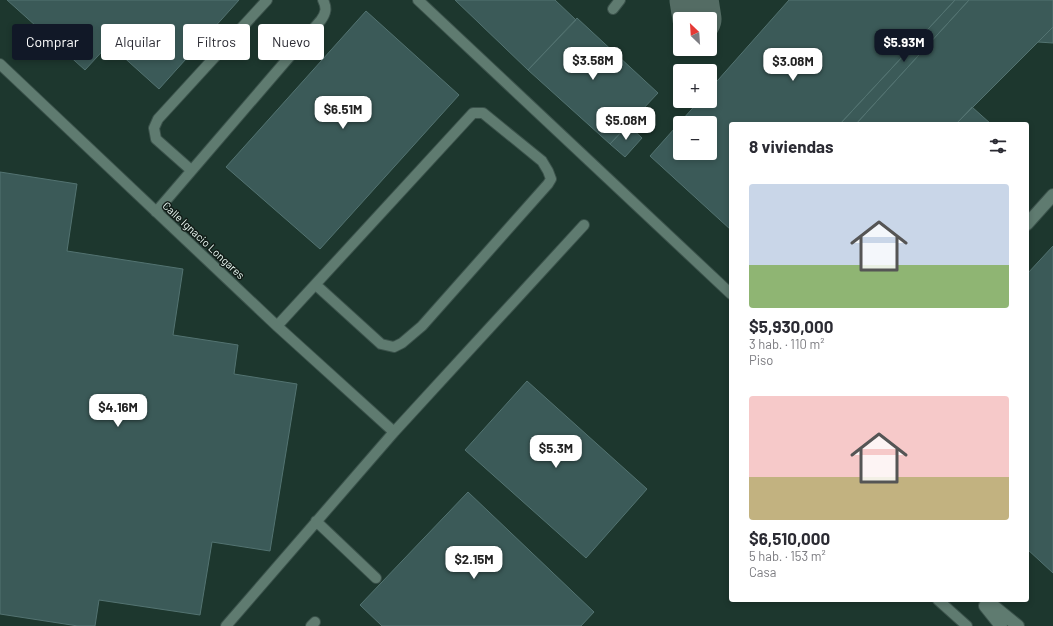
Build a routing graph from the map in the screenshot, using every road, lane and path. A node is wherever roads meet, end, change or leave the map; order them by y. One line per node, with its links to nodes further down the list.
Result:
1 (267, 0): 7 (lane)
2 (323, 0): 7 (lane)
3 (418, 0): 13 (lane)
4 (620, 0): 5 (lane)
5 (613, 9)
6 (0, 64): 9 (lane, Calle Ignacio Longares)
7 (191, 170): 9 (lane)
8 (1053, 195): 10 (street)
9 (156, 212): 14 (lane, Calle Ignacio Longares)
10 (1029, 222)
11 (584, 225): 15 (lane)
12 (316, 285): 12 (lane); 14 (lane)
13 (729, 292)
14 (277, 326): 15 (lane, Calle Ignacio Longares)
15 (394, 432): 16 (lane)
16 (316, 521): 17 (lane); 21 (lane)
17 (376, 578)
18 (940, 602): 22 (lane)
19 (982, 602): 23 (street)
20 (988, 602): 24 (street)
21 (226, 626)
22 (967, 626)
23 (1001, 626)
24 (1018, 626)

